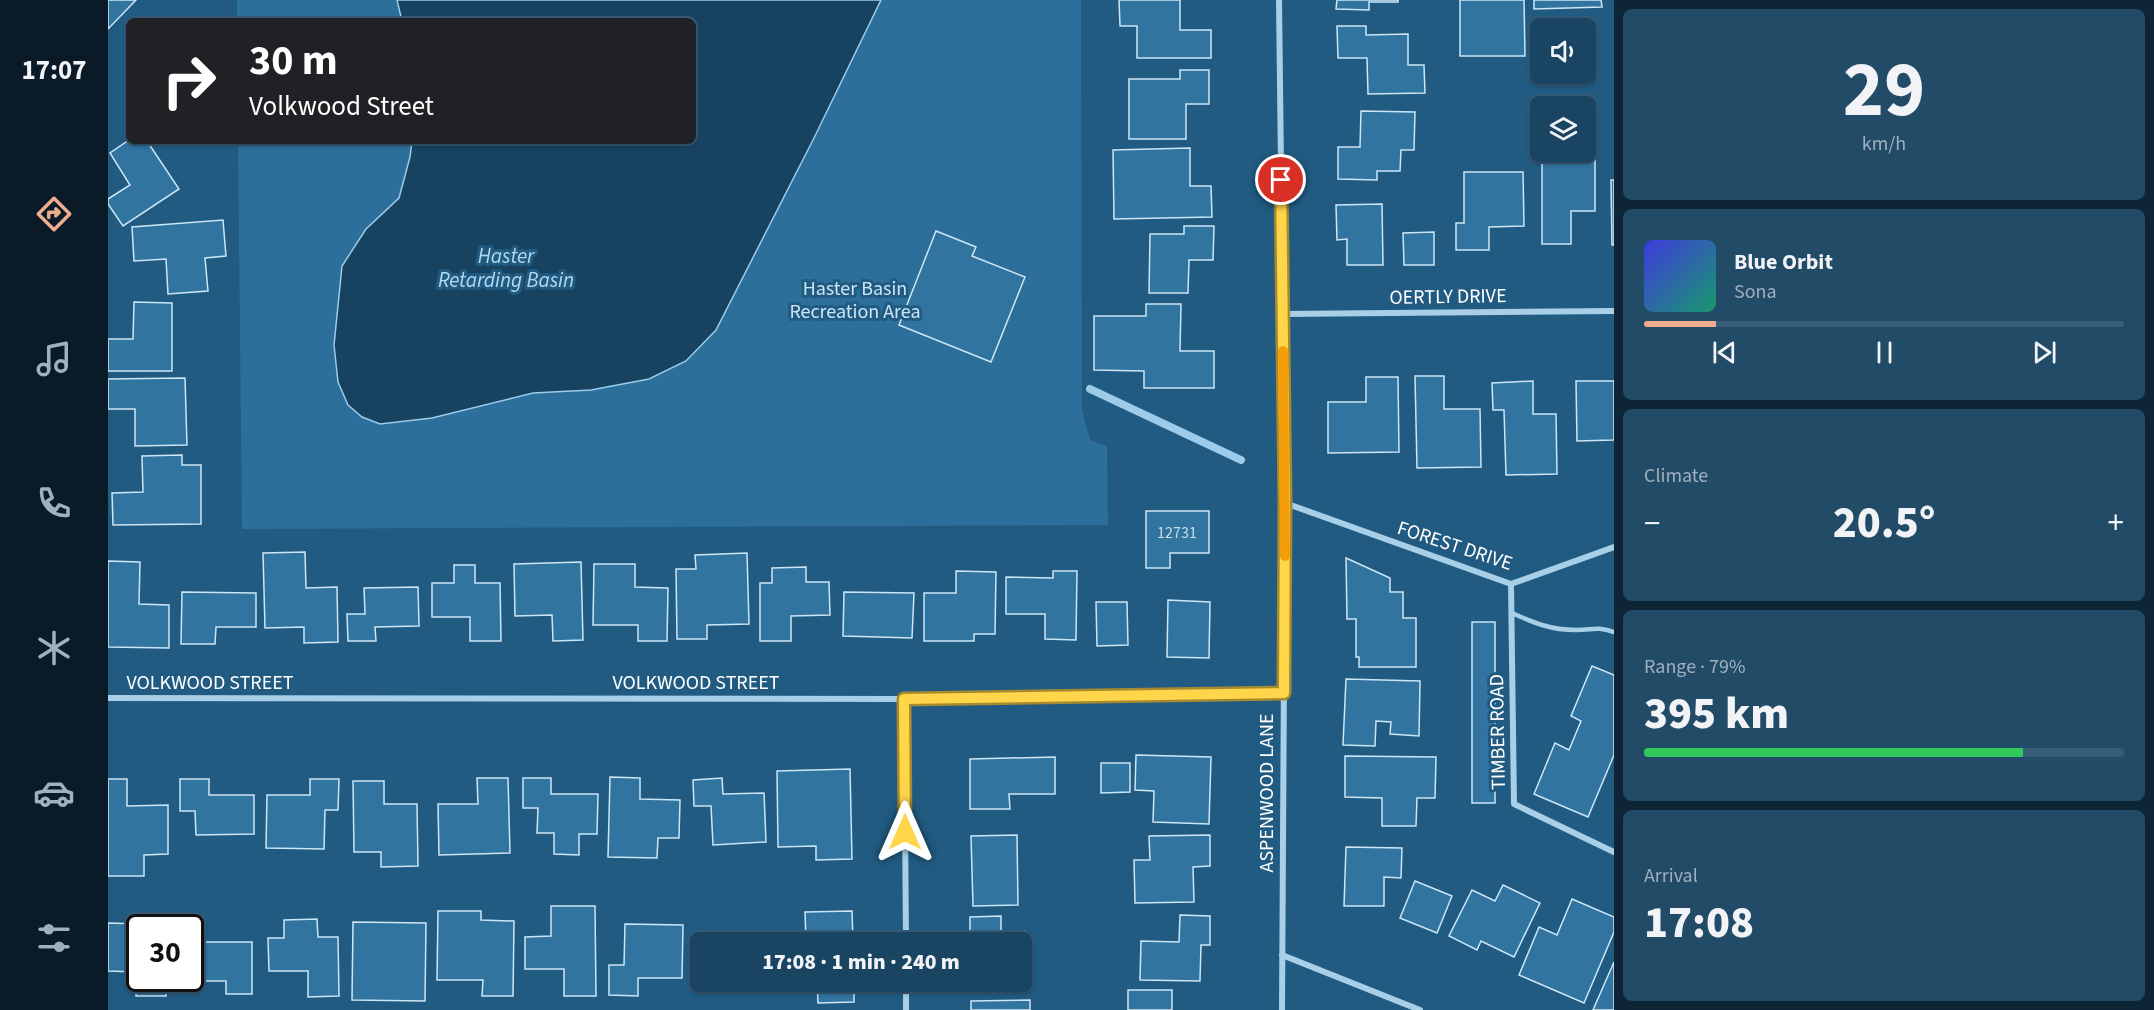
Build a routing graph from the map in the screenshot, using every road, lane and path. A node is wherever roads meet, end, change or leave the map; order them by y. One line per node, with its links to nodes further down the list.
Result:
1 (1279, 0): 3 (street, ASPENWOOD LANE)
2 (1614, 311): 3 (street, OERTLY DRIVE)
3 (1282, 314): 4 (street, ASPENWOOD LANE)
4 (1285, 503): 6 (street, FOREST DRIVE); 9 (street, ASPENWOOD LANE)
5 (1614, 547): 6 (street, FOREST DRIVE)
6 (1511, 584): 7 (street, TIMBER ROAD)
7 (1512, 613): 8 (lane); 12 (street, TIMBER ROAD)
8 (1614, 632)
9 (1284, 693): 11 (street, VOLKWOOD STREET); 14 (street, ASPENWOOD LANE)
10 (108, 698): 11 (street, VOLKWOOD STREET)
11 (904, 699): 13 (street)
12 (1614, 852)
13 (906, 932)
14 (1282, 955): 17 (street, ASPENWOOD LANE); 18 (street)
15 (906, 992): 16 (street)
16 (906, 1010)
17 (1282, 1010)
18 (1420, 1010)

